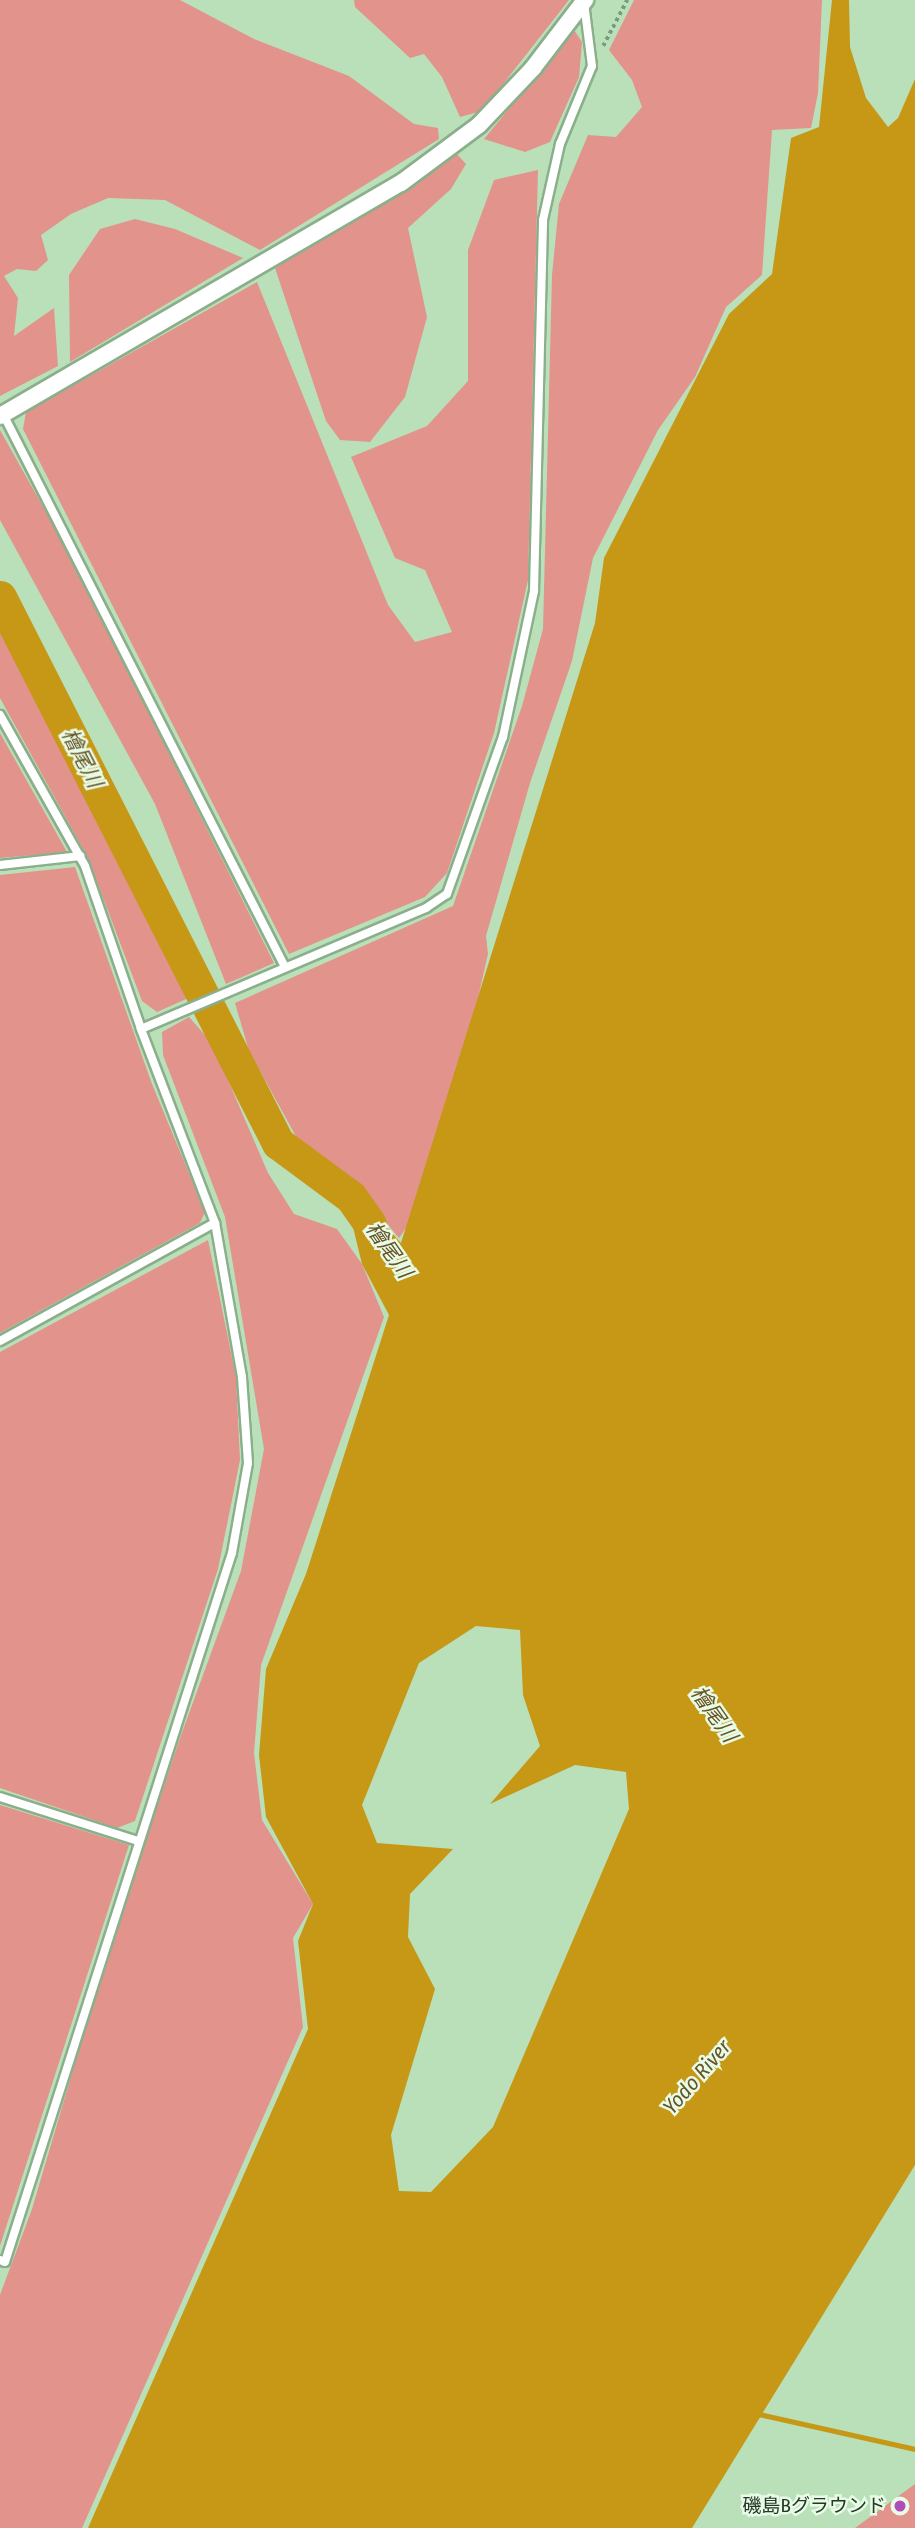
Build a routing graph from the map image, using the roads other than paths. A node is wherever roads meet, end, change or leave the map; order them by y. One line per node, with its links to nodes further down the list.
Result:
1 (584, 1): 2 (street); 6 (lane)
2 (1, 415): 6 (lane)
3 (0, 715): 4 (lane)
4 (80, 856): 5 (lane); 7 (lane)
5 (0, 865)
6 (285, 967): 7 (lane)
7 (141, 1029): 8 (lane)
8 (215, 1223): 9 (lane); 11 (lane)
9 (0, 1340)
10 (0, 1797): 11 (lane)
11 (138, 1841): 12 (lane)
12 (0, 2260)

